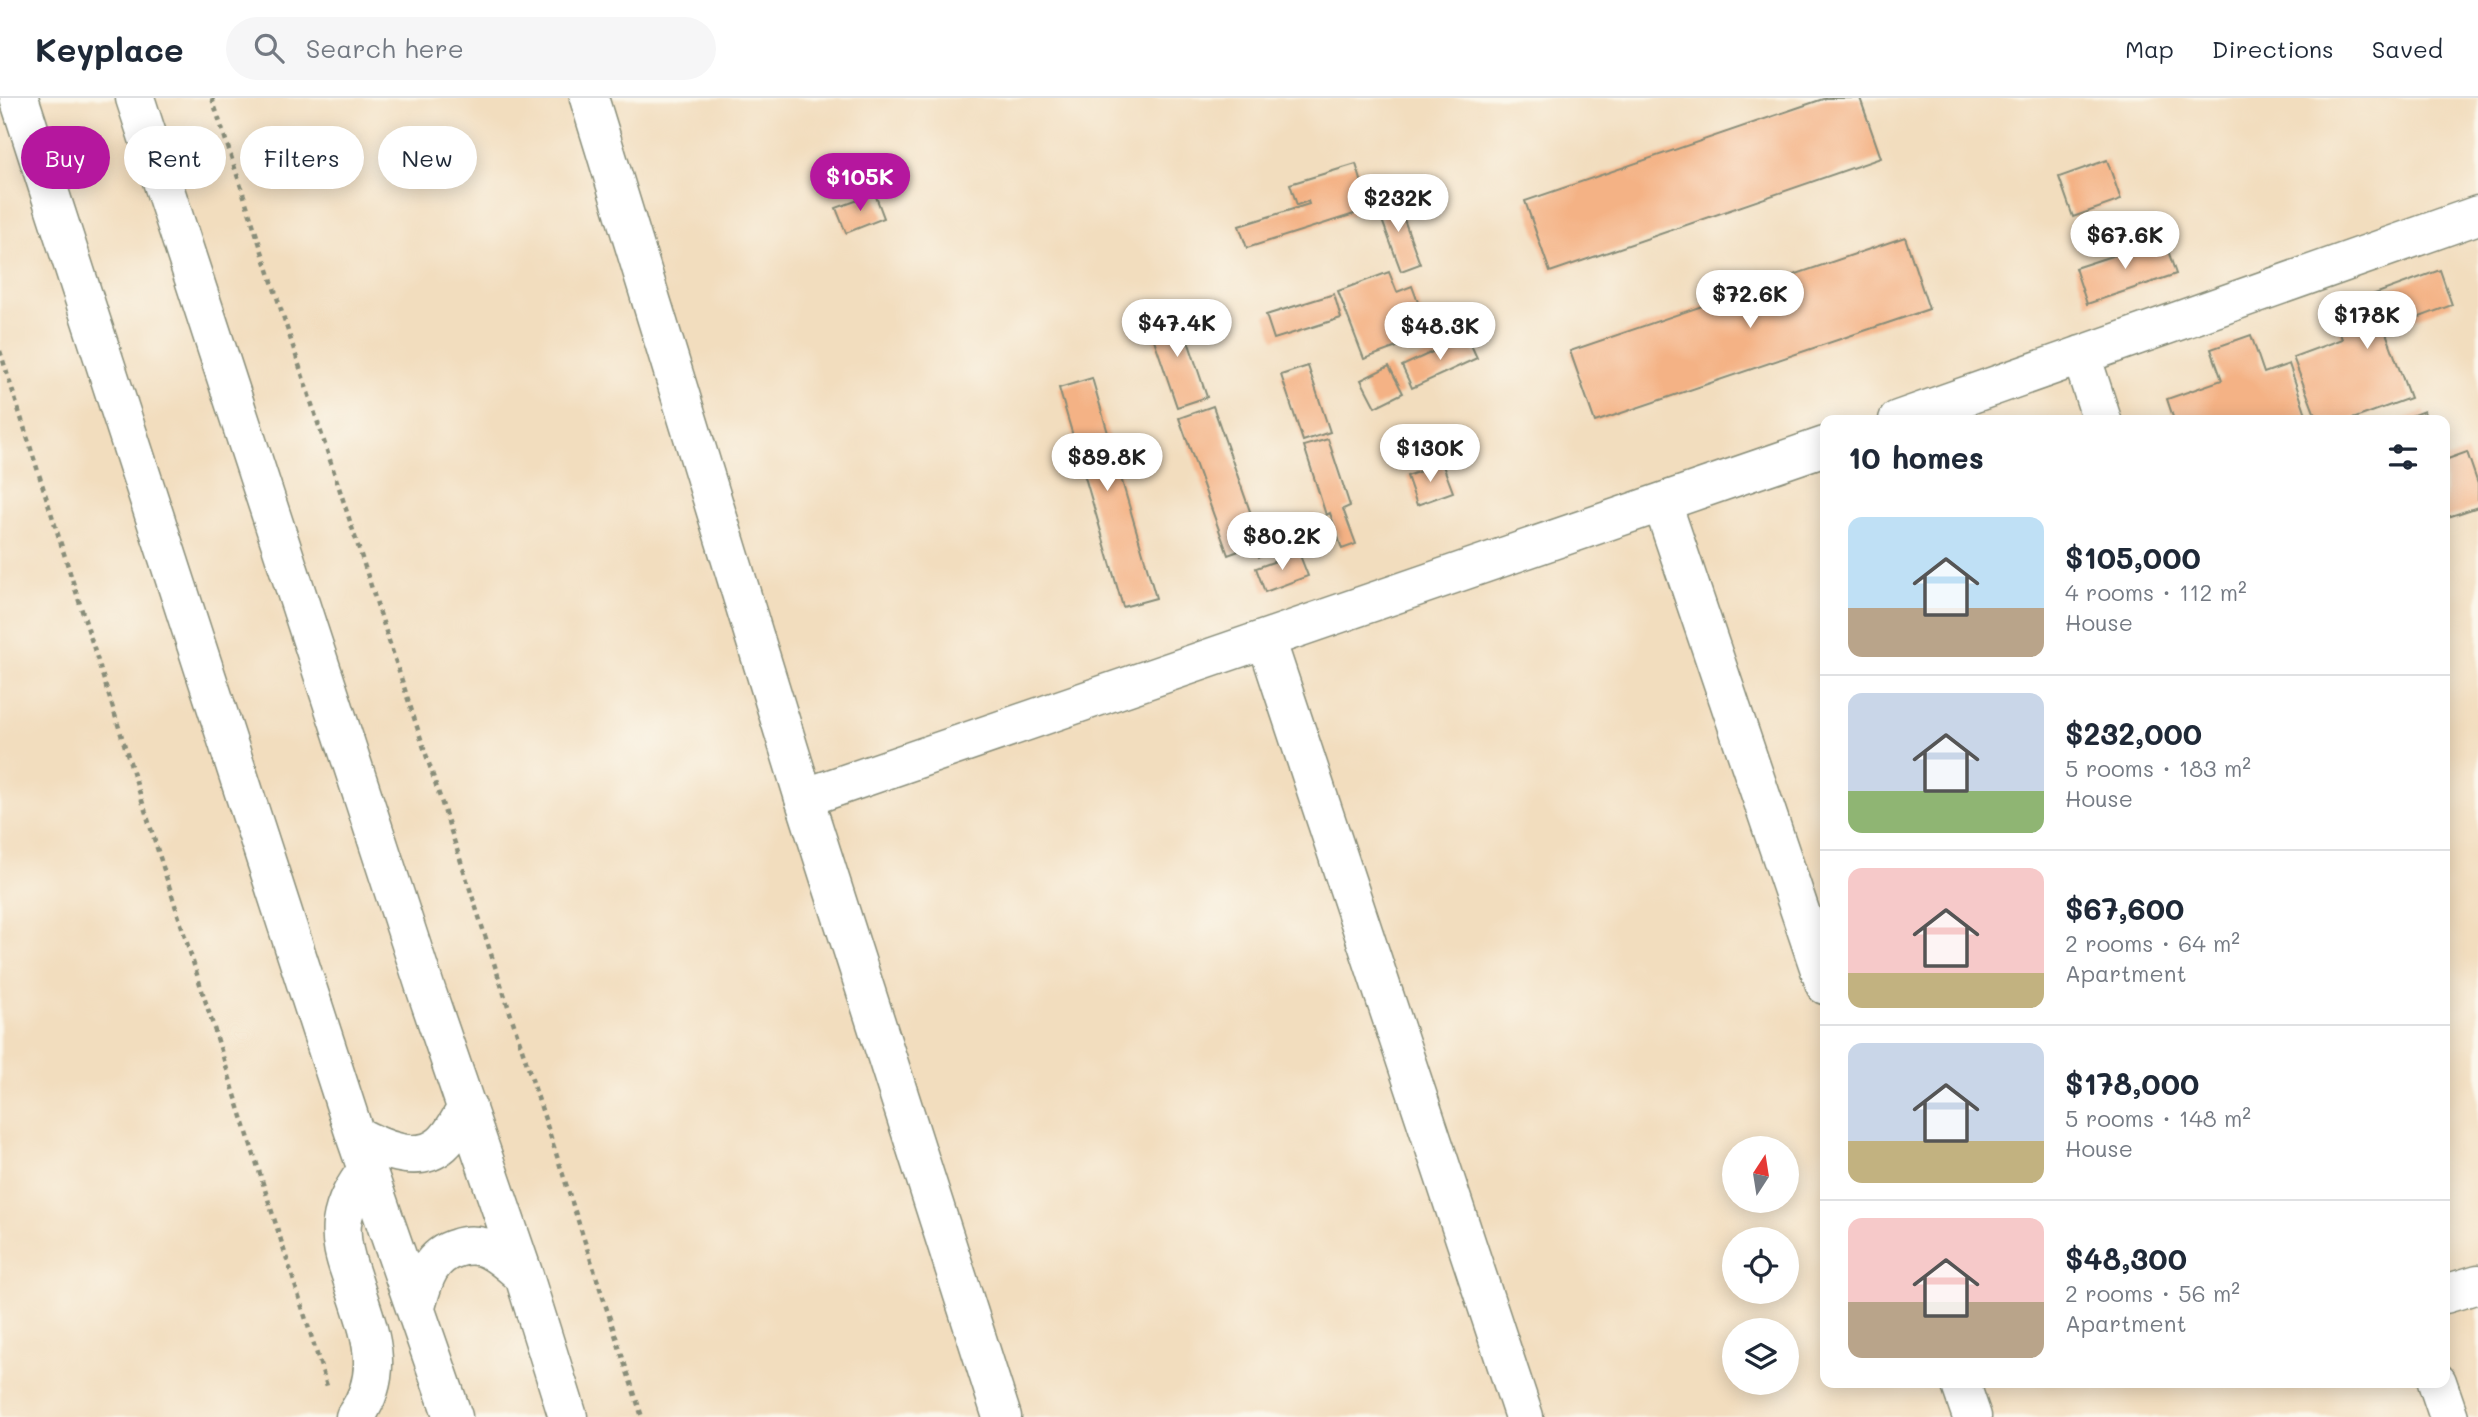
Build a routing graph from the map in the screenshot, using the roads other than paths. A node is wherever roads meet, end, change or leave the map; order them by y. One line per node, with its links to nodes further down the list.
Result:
1 (19, 98): 14 (street)
2 (135, 98): 13 (street)
3 (589, 98): 11 (street)
4 (2475, 225): 5 (street)
5 (2081, 355): 6 (street); 7 (street)
6 (1912, 415)
7 (2100, 415)
8 (1820, 448): 9 (street)
9 (1662, 503): 10 (street); 12 (street)
10 (1266, 639): 11 (street); 25 (street)
11 (804, 798): 24 (street)
12 (1820, 970)
13 (467, 1107): 14 (street); 15 (street)
14 (361, 1153): 18 (street); 21 (street)
15 (524, 1276): 18 (street); 23 (street)
16 (2478, 1284): 17 (street)
17 (2450, 1292)
18 (416, 1307): 22 (street)
19 (1962, 1388): 26 (street)
20 (2440, 1388): 27 (street)
21 (355, 1417)
22 (453, 1417)
23 (568, 1417)
24 (1002, 1417)
25 (1524, 1417)
26 (1972, 1417)
27 (2449, 1417)

